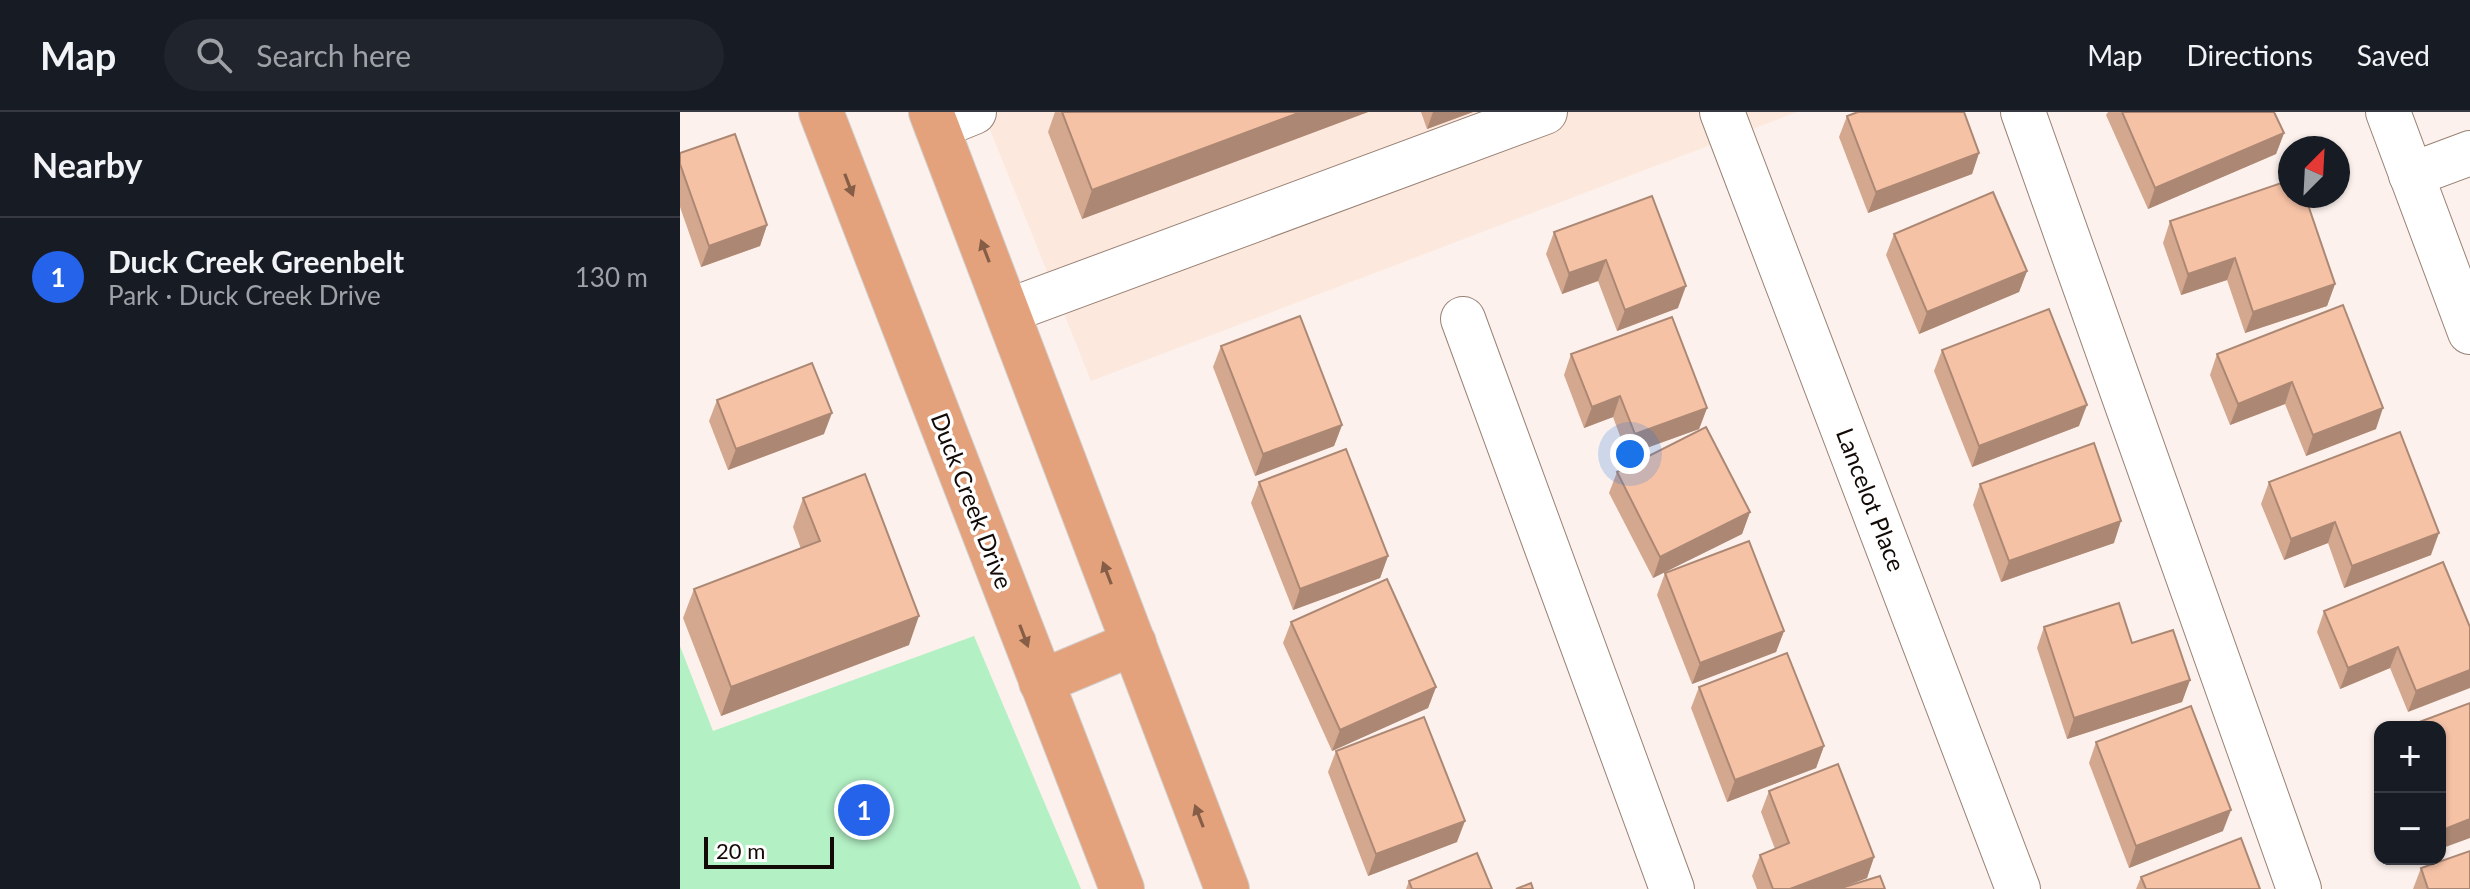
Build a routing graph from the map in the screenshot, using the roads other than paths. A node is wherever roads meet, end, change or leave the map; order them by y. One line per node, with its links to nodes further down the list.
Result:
1 (821, 112): 13 (main road, Duck Creek Drive, one-way to 13)
2 (1545, 112): 9 (street)
3 (1722, 112): 17 (street, Lancelot Place)
4 (2023, 112): 18 (street)
5 (2388, 112): 8 (street)
6 (947, 117): 9 (main road, one-way to 6)
7 (2470, 153): 8 (street)
8 (2411, 175): 11 (street)
9 (1008, 311): 12 (main road, one-way to 9)
10 (1463, 319): 16 (street)
11 (2470, 332)
12 (1134, 643): 13 (main road); 15 (main road, one-way to 12)
13 (1041, 682): 14 (main road, Duck Creek Drive)
14 (1122, 889)
15 (1227, 889)
16 (1672, 889)
17 (2018, 889)
18 (2299, 889)

